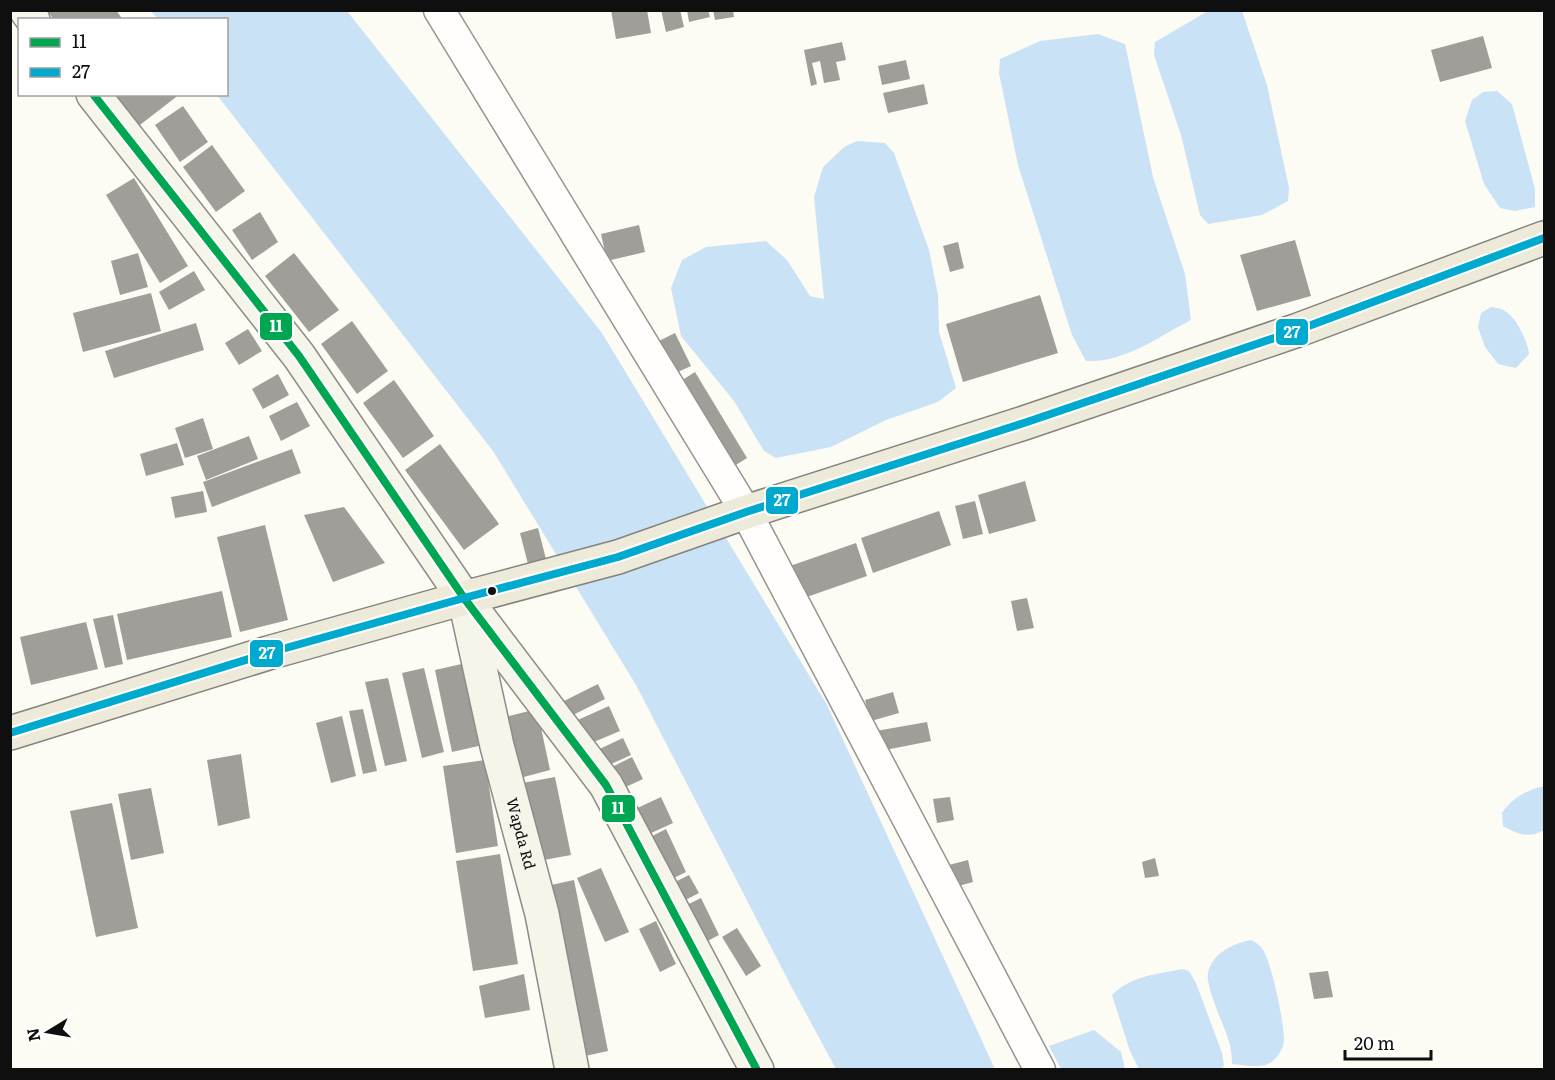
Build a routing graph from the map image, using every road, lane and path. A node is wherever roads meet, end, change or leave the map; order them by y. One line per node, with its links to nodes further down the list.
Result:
1 (439, 10): 4 (street)
2 (95, 96): 5 (main road)
3 (1545, 238): 4 (main road)
4 (746, 512): 5 (main road); 9 (street)
5 (464, 598): 6 (main road); 7 (main road, Wapda Rd); 8 (main road)
6 (10, 733)
7 (572, 1070)
8 (757, 1070)
9 (1040, 1070)

